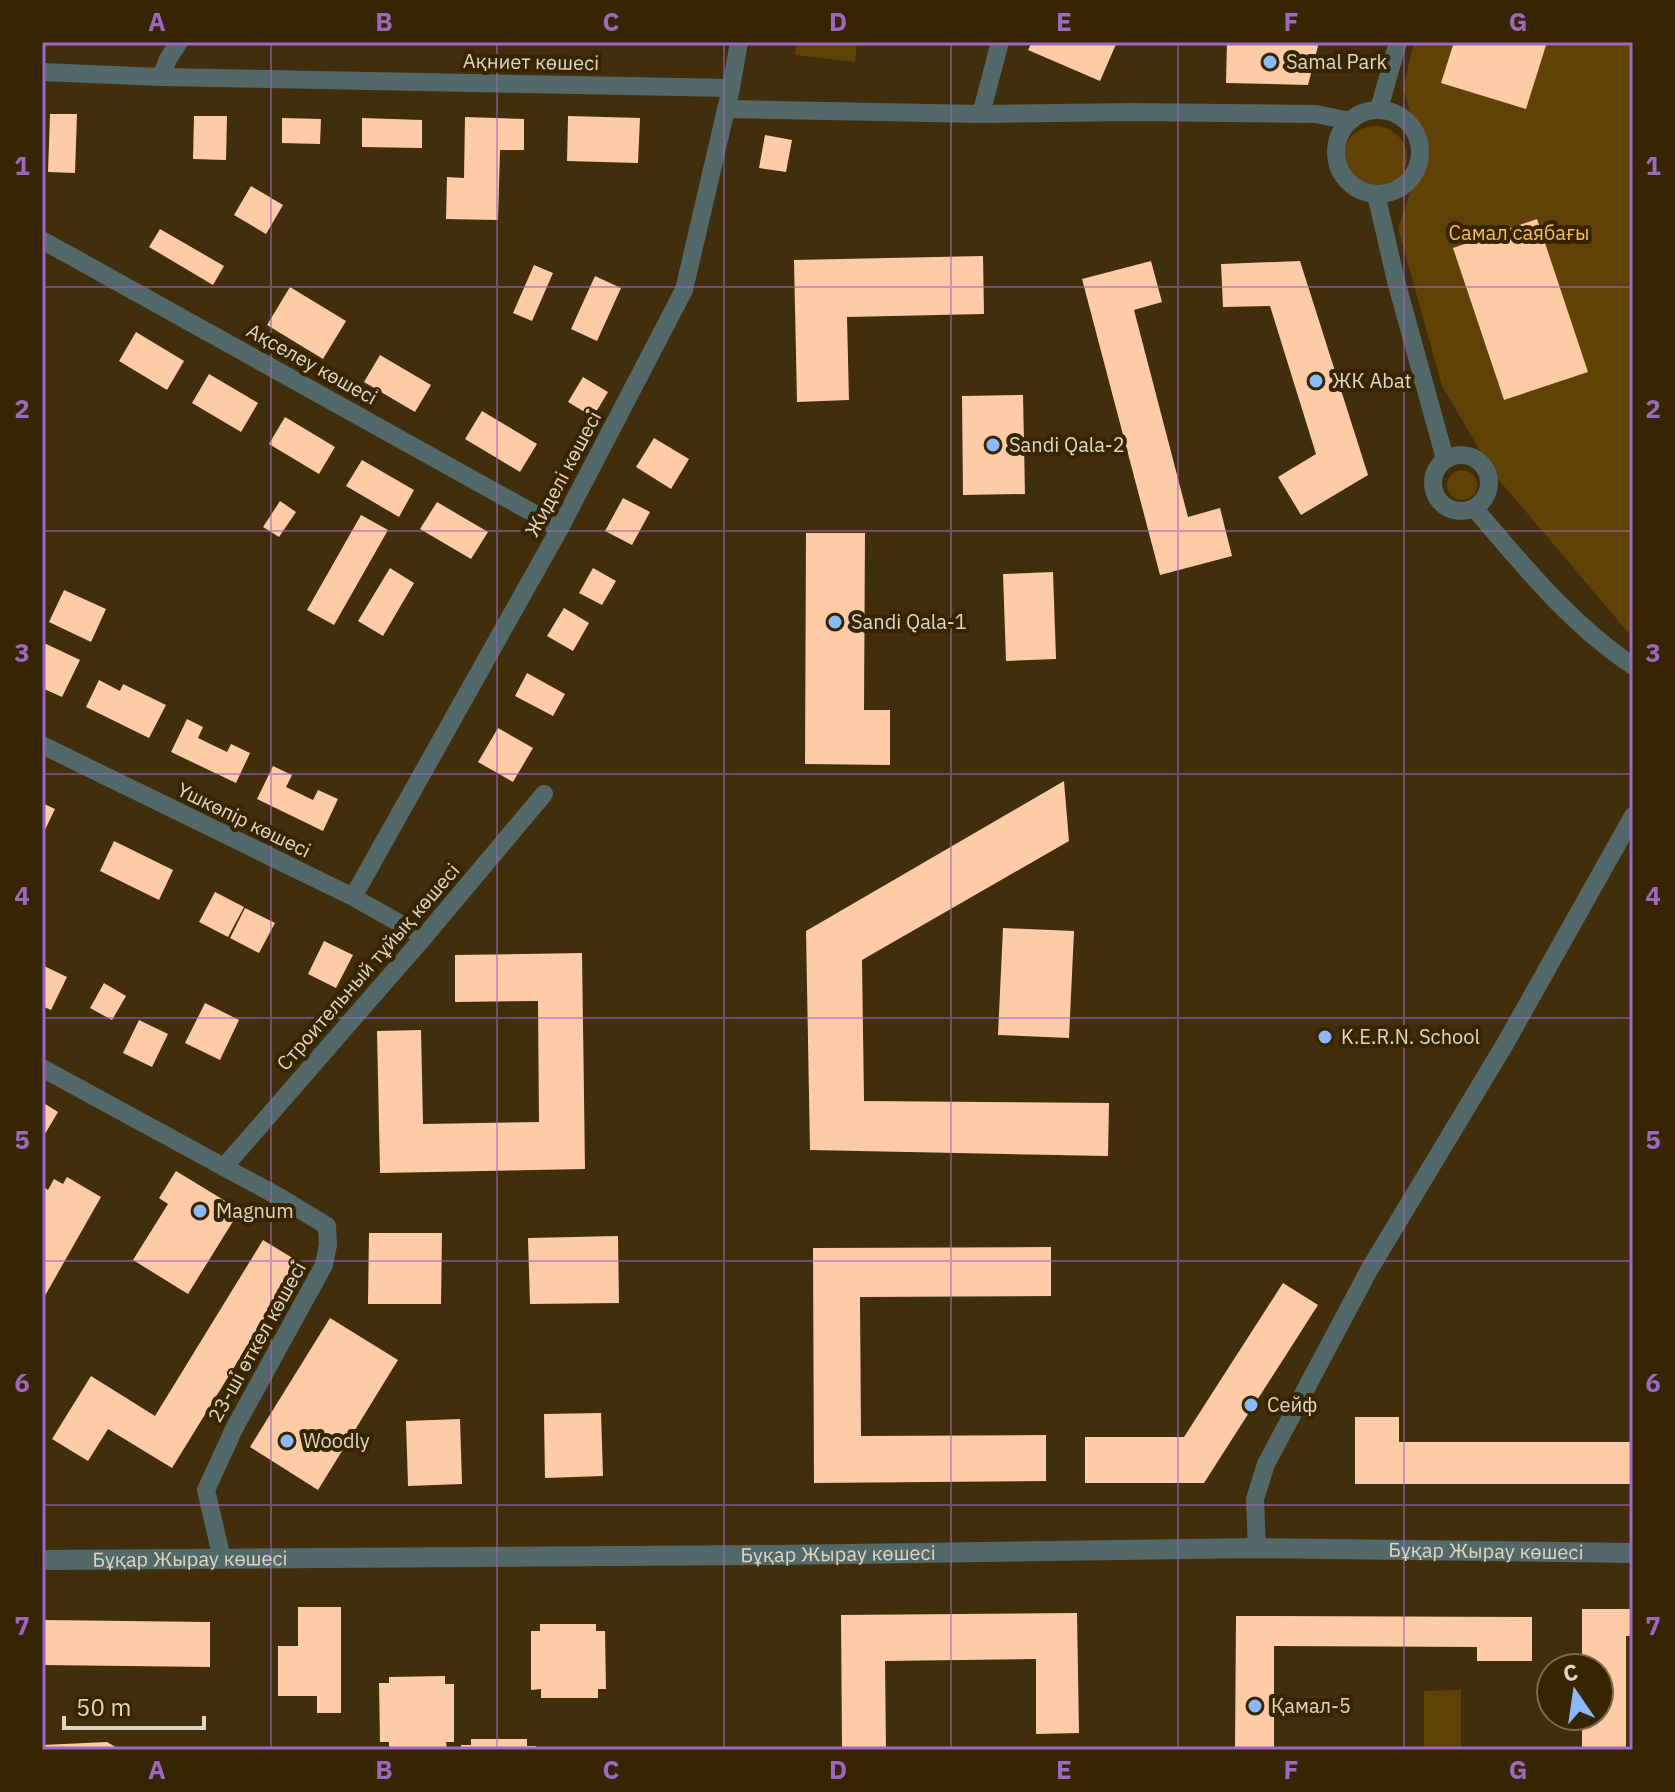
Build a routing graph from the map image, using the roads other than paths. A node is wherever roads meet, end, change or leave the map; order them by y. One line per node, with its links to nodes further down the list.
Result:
1 (179, 42): 6 (street)
2 (739, 42): 7 (street, Жиделі көшесі)
3 (1000, 42): 10 (street)
4 (1398, 42): 9 (street)
5 (42, 72): 6 (street, Ақниет көшесі)
6 (161, 77): 7 (street, Ақниет көшесі)
7 (731, 88): 8 (street, Жиделі көшесі)
8 (727, 109): 10 (street); 16 (street, Жиделі көшесі)
9 (1379, 109): 11 (street); 12 (street)
10 (981, 114): 11 (street)
11 (1350, 121): 12 (street)
12 (1376, 194): 14 (street)
13 (42, 240): 16 (street, Ақселеу көшесі)
14 (1445, 459): 15 (street); 15 (street)
15 (1474, 508): 17 (street)
16 (560, 528): 21 (street, Жиделі көшесі)
17 (1633, 666)
18 (42, 745): 21 (street, Үшкөпір көшесі)
19 (544, 794): 22 (street, Строительный тұйық көшесі)
20 (1633, 816): 25 (street)
21 (353, 897): 22 (street, Үшкөпір көшесі)
22 (424, 937): 24 (street, Строительный тұйық көшесі)
23 (42, 1068): 24 (street, 23-ші өткел көшесі)
24 (224, 1167): 27 (street, 23-ші өткел көшесі)
25 (1257, 1548): 26 (street, Бұқар Жырау көшесі); 27 (street, Бұқар Жырау көшесі)
26 (1633, 1553)
27 (222, 1559): 28 (street, Бұқар Жырау көшесі)
28 (42, 1560)

